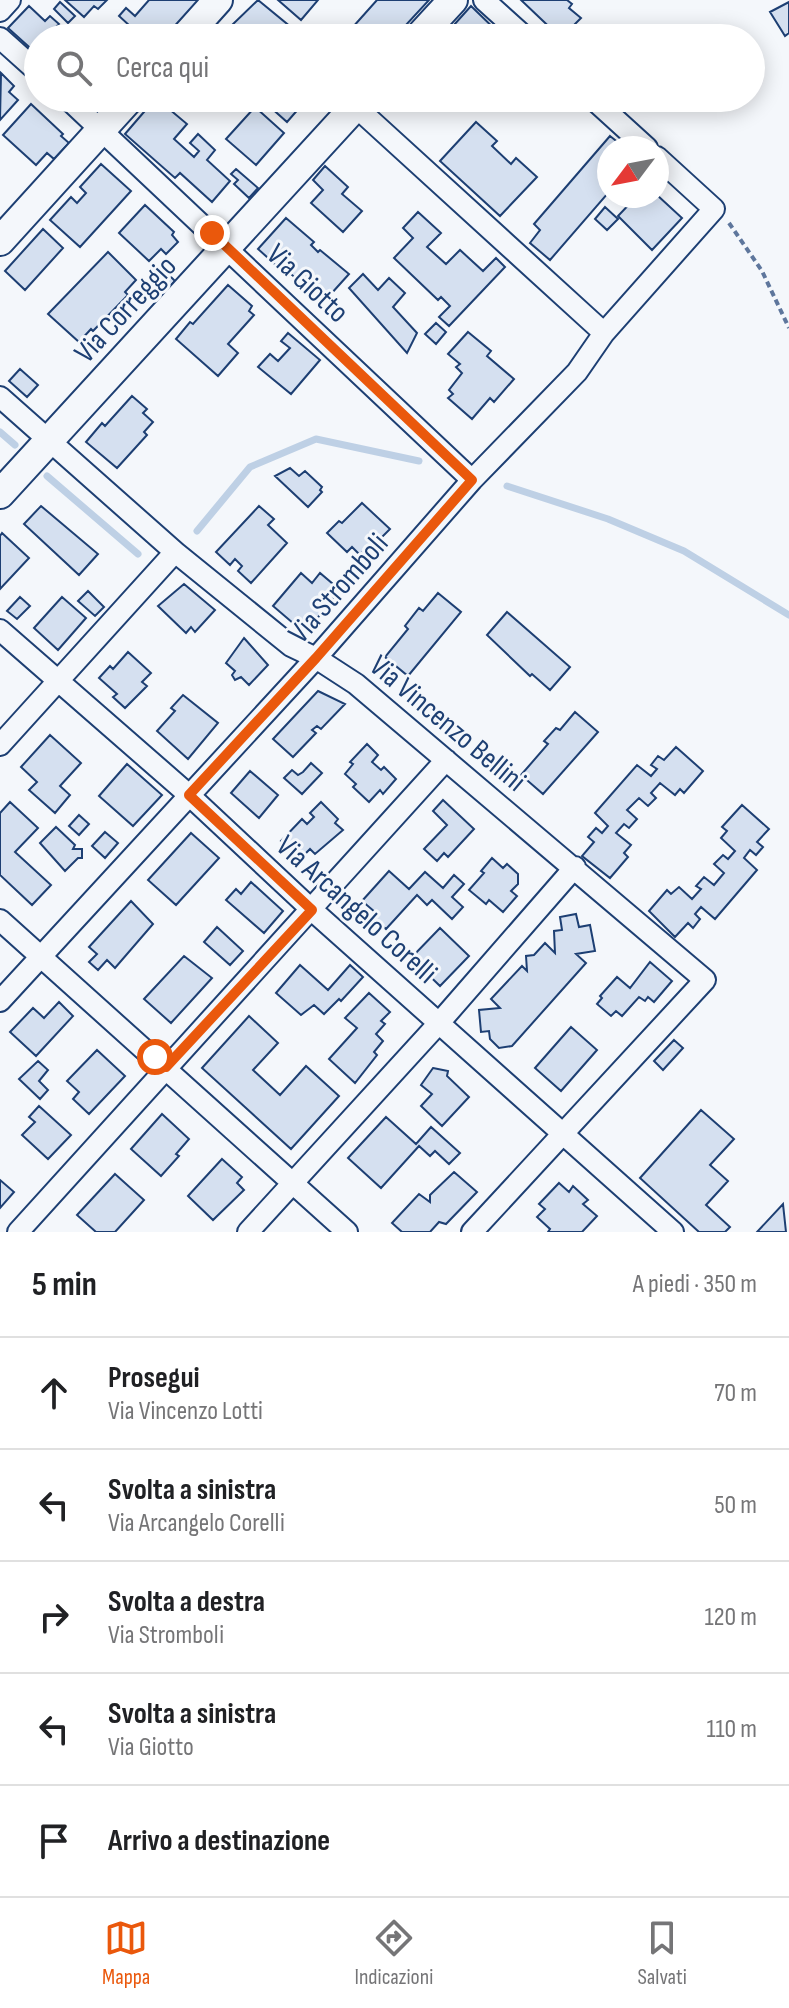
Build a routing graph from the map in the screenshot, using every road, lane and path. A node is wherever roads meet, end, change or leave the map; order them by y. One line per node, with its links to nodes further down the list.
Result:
1 (10, 0): 5 (street)
2 (218, 0): 6 (street)
3 (453, 0): 7 (street)
4 (484, 0): 8 (street)
5 (0, 11)
6 (197, 24)
7 (431, 24)
8 (511, 24)
9 (0, 38): 10 (street)
10 (24, 59)
11 (82, 112): 16 (street, Via Giotto)
12 (118, 112): 16 (street)
13 (350, 112): 21 (street, Via Correggio)
14 (370, 112): 23 (street)
15 (607, 112): 17 (street)
16 (102, 130): 20 (street); 21 (street, Via Giotto)
17 (634, 136)
18 (669, 168): 19 (street)
19 (714, 209): 22 (path); 23 (street, Via Stromboli)
20 (0, 241)
21 (227, 249): 25 (street, Via Correggio); 26 (street, Via Giotto)
22 (789, 328)
23 (604, 333): 26 (street, Via Stromboli)
24 (0, 397): 25 (street, Via Vincenzo Bellini)
25 (50, 438): 27 (street, Via Correggio); 28 (street, Via Vincenzo Bellini)
26 (472, 480): 30 (street, Via Stromboli)
27 (0, 494)
28 (175, 552): 30 (street, Via Vincenzo Bellini); 31 (street)
29 (0, 630): 31 (street, Via Arcangelo Corelli)
30 (316, 658): 33 (street, Via Vincenzo Bellini); 34 (street, Via Stromboli)
31 (58, 683): 32 (street); 34 (street, Via Arcangelo Corelli)
32 (0, 745)
33 (446, 760): 35 (street, Via Vincenzo Bellini); 36 (street)
34 (189, 795): 36 (street, Via Arcangelo Corelli); 38 (street, Via Stromboli)
35 (575, 867): 40 (street); 42 (street, Via Vincenzo Bellini)
36 (312, 910): 40 (street, Via Arcangelo Corelli); 41 (street)
37 (0, 920): 38 (street)
38 (40, 957): 39 (street, Via Stromboli); 41 (street)
39 (0, 1001)
40 (439, 1023): 42 (street, Via Arcangelo Corelli); 43 (street)
41 (166, 1067): 43 (street); 44 (street)
42 (563, 1133): 47 (street); 48 (street, Via Arcangelo Corelli)
43 (293, 1183): 45 (street); 46 (street)
44 (18, 1232)
45 (248, 1232)
46 (347, 1232)
47 (472, 1232)
48 (673, 1232)

